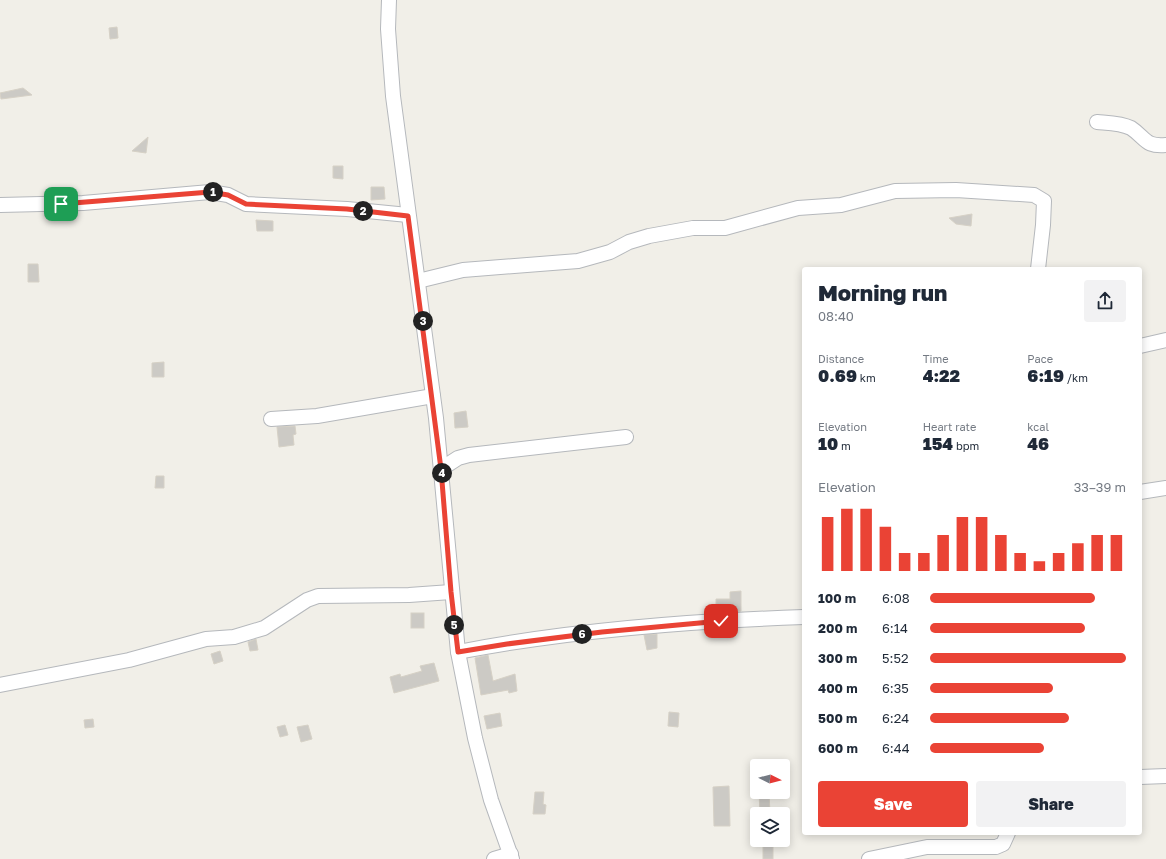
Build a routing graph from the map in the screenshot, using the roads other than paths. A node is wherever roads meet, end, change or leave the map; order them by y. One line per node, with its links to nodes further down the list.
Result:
1 (388, 0): 5 (street)
2 (1096, 122): 3 (street)
3 (1166, 145)
4 (0, 205): 5 (street)
5 (408, 216): 7 (street)
6 (1038, 267): 7 (street)
7 (418, 281): 10 (street)
8 (1166, 340): 9 (street)
9 (1142, 346)
10 (433, 396): 11 (street); 13 (street)
11 (271, 419)
12 (626, 437): 13 (street)
13 (441, 469): 16 (street)
14 (1166, 488): 15 (street)
15 (1142, 492)
16 (451, 592): 18 (street); 19 (street)
17 (802, 617): 18 (street)
18 (458, 652): 24 (street)
19 (0, 685)
20 (1166, 776): 21 (street)
21 (1142, 778)
22 (1007, 835): 23 (street)
23 (968, 853): 26 (street)
24 (512, 857): 25 (street)
25 (494, 859)
26 (869, 859)

